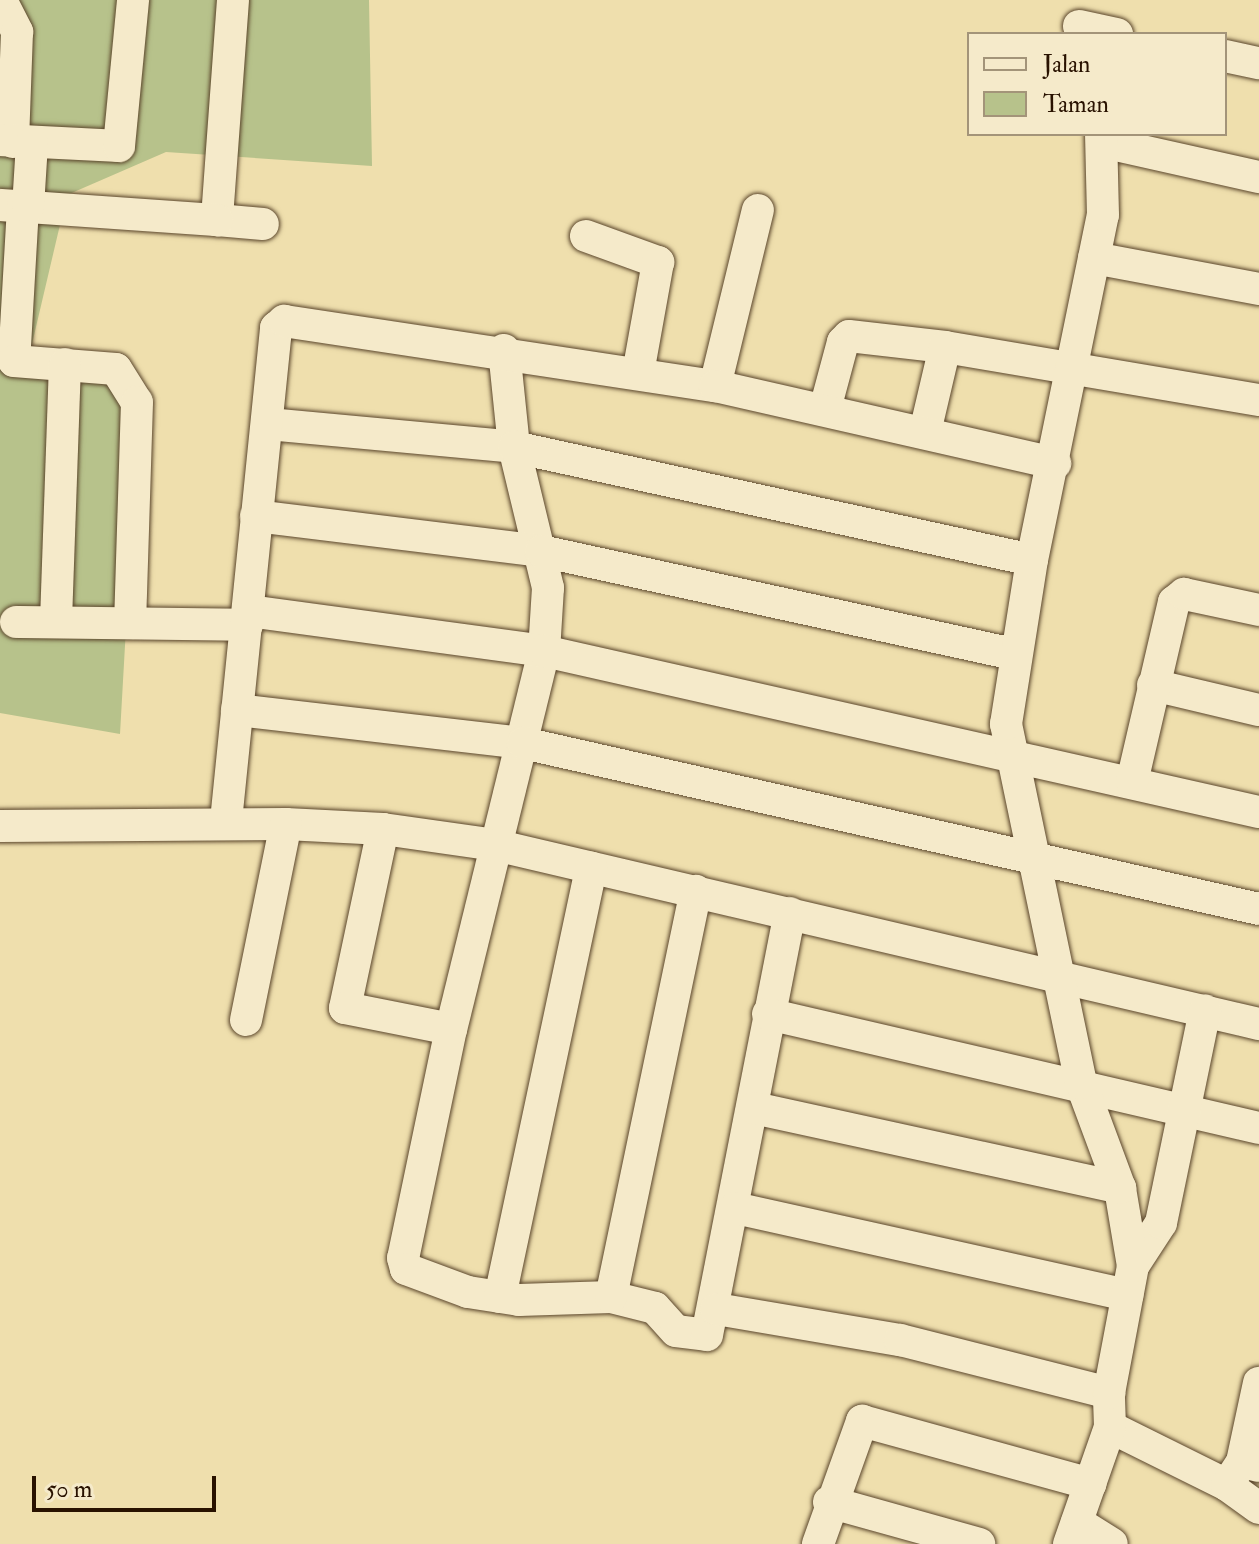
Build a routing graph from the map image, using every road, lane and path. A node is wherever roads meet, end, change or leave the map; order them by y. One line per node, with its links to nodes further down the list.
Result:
1 (1, 0): 9 (street)
2 (133, 0): 9 (street)
3 (233, 0): 13 (street)
4 (1078, 20): 5 (street)
5 (1111, 32)
6 (1227, 56): 7 (street)
7 (1259, 63)
8 (1101, 138): 10 (street); 16 (street)
9 (15, 142): 11 (street)
10 (1259, 177)
11 (17, 206): 13 (street); 20 (street)
12 (758, 210): 23 (street)
13 (217, 220): 14 (street)
14 (263, 224)
15 (586, 236): 22 (street)
16 (1094, 258): 17 (street); 21 (street)
17 (1259, 289)
18 (945, 347): 21 (street); 25 (street); 27 (street)
19 (504, 350): 22 (street); 26 (street); 28 (street)
20 (65, 364): 35 (street); 37 (street)
21 (1074, 367): 24 (street); 29 (street)
22 (638, 373): 23 (street)
23 (715, 386): 25 (street)
24 (1259, 400)
25 (825, 409): 27 (street)
26 (268, 424): 28 (street); 30 (street)
27 (925, 432): 29 (street)
28 (514, 447): 31 (street); 32 (street)
29 (1055, 463): 32 (street)
30 (256, 516): 31 (street); 34 (street)
31 (541, 551): 38 (street); 39 (street)
32 (1032, 560): 39 (street)
33 (1259, 610): 40 (street)
34 (248, 618): 37 (street); 38 (street); 41 (street)
35 (56, 621): 36 (street); 37 (street)
36 (16, 622)
37 (130, 623)
38 (544, 651): 43 (street); 44 (street)
39 (1016, 655): 44 (street)
40 (1153, 685): 42 (street); 45 (street)
41 (237, 710): 43 (street); 47 (street)
42 (1259, 710)
43 (523, 743): 51 (street); 52 (street)
44 (1009, 753): 45 (street); 52 (street)
45 (1132, 782): 46 (street)
46 (1259, 812)
47 (226, 821): 48 (street); 49 (street)
48 (286, 824): 50 (street); 60 (street)
49 (0, 826)
50 (383, 829): 51 (street); 62 (street)
51 (495, 845): 53 (street); 62 (street)
52 (1032, 858): 55 (street); 57 (street)
53 (591, 868): 54 (street); 70 (street)
54 (696, 891): 56 (street); 71 (street)
55 (1259, 909)
56 (790, 913): 57 (street); 59 (street)
57 (1059, 979): 58 (street); 63 (street)
58 (1205, 1011): 61 (street); 65 (street)
59 (768, 1014): 63 (street); 64 (street)
60 (246, 1020)
61 (1259, 1024)
62 (451, 1029): 70 (street)
63 (1081, 1083): 65 (street); 67 (street)
64 (754, 1108): 67 (street); 68 (street)
65 (1184, 1111): 66 (street); 69 (street)
66 (1259, 1128)
67 (1120, 1188): 69 (street)
68 (735, 1208): 69 (street); 72 (street)
69 (1130, 1280): 74 (street)
70 (500, 1297): 71 (street)
71 (611, 1297): 72 (street)
72 (716, 1309): 74 (street)
73 (1259, 1383): 76 (street)
74 (1109, 1393): 75 (street)
75 (1110, 1427): 76 (street); 77 (street)
76 (1243, 1471): 79 (street)
77 (1090, 1484): 78 (street); 80 (street)
78 (829, 1502): 81 (street); 82 (street)
79 (1259, 1508)
80 (1073, 1533): 83 (street)
81 (818, 1544)
82 (979, 1544)
83 (1112, 1544)

